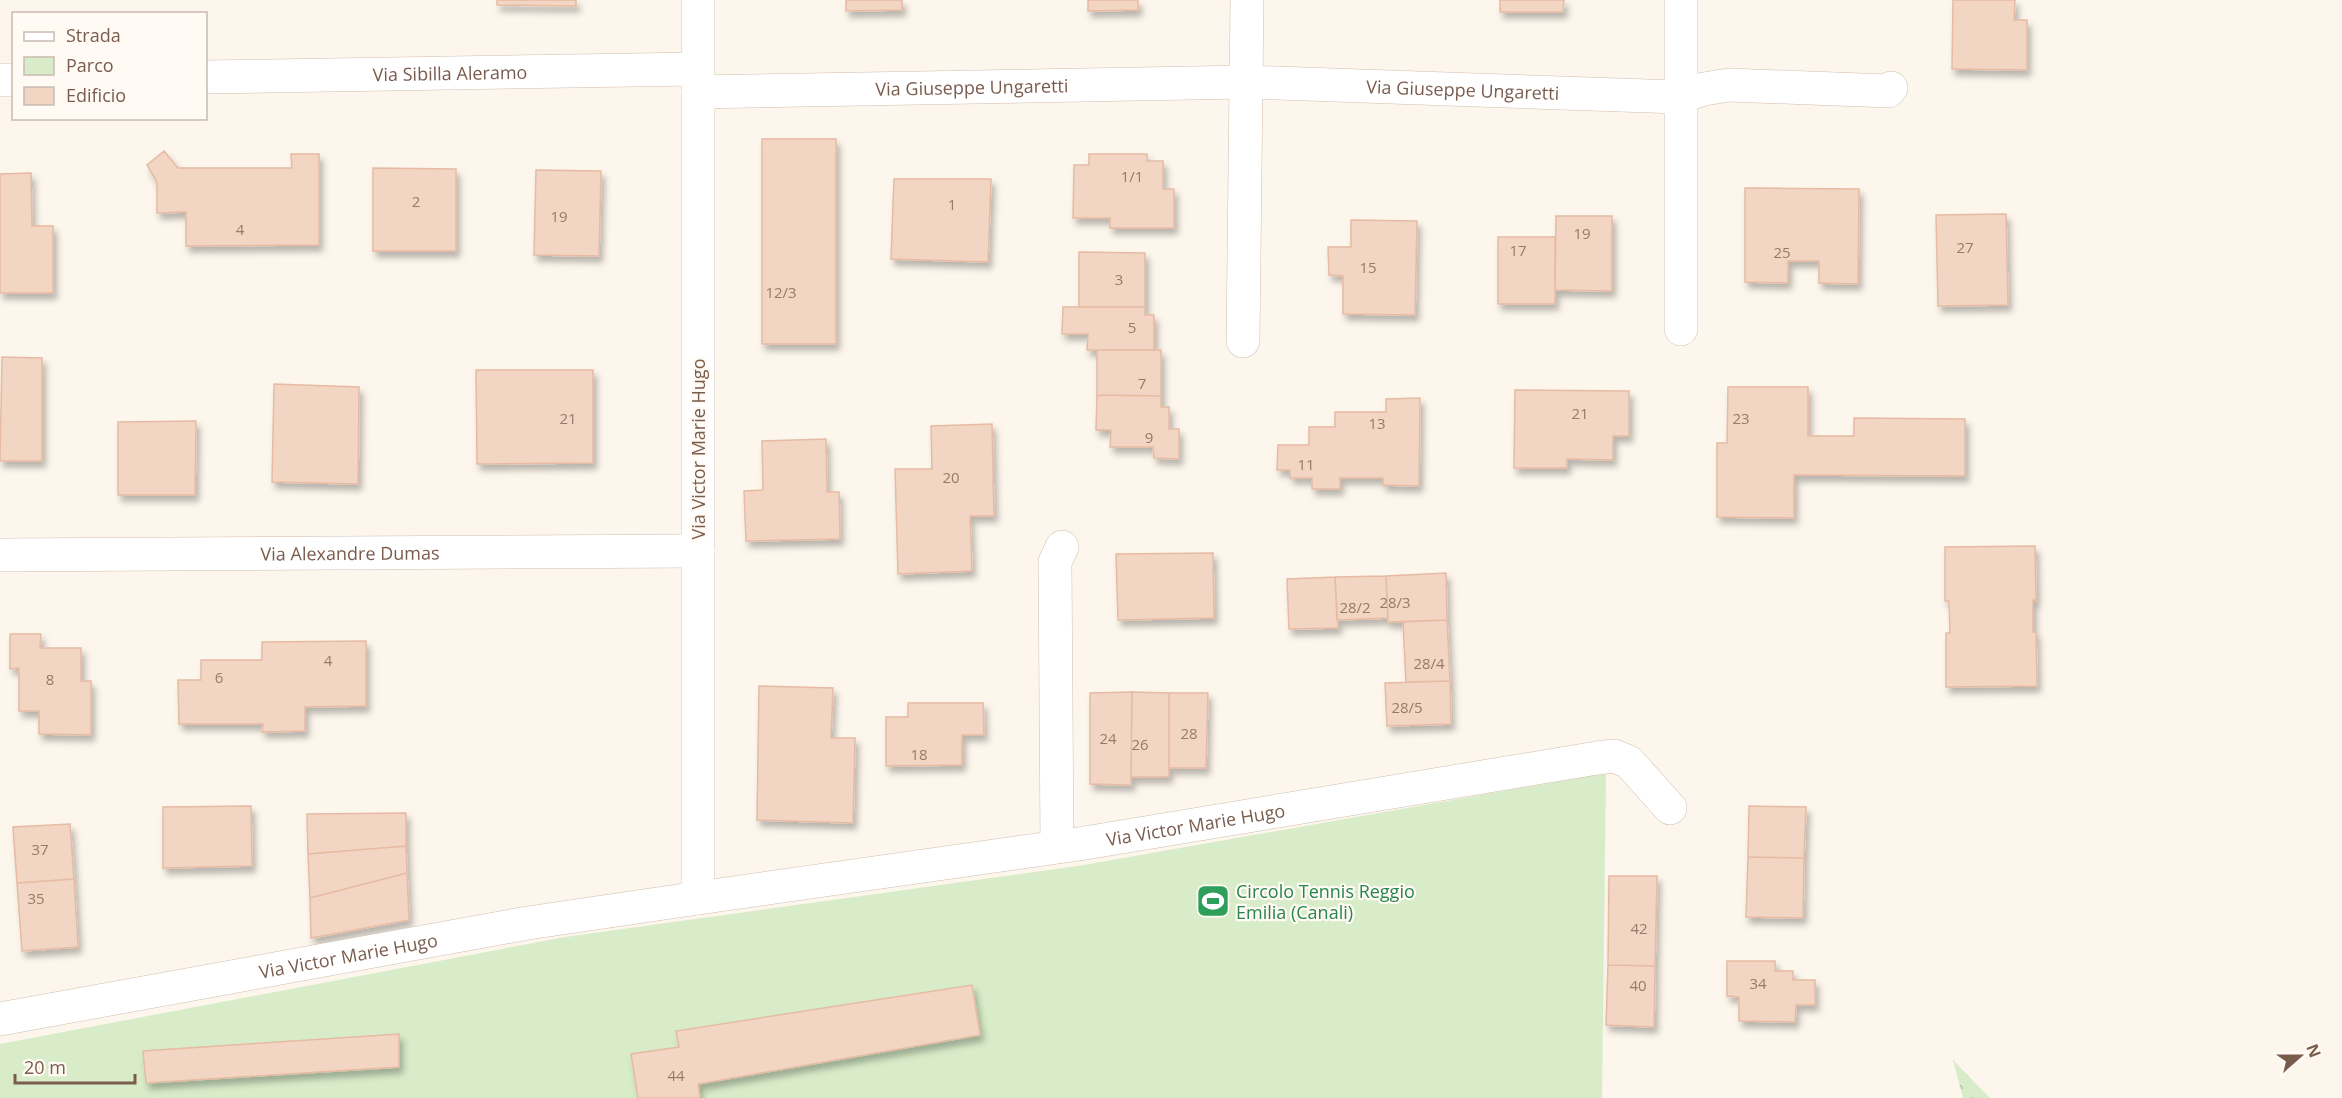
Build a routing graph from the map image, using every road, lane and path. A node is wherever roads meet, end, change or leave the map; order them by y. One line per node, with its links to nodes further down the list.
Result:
1 (698, 0): 5 (street, Via Victor Marie Hugo)
2 (1248, 0): 6 (street)
3 (1681, 0): 8 (street)
4 (207, 77): 5 (street, Via Sibilla Aleramo)
5 (698, 81): 6 (street, Via Giuseppe Ungaretti); 12 (street, Via Victor Marie Hugo)
6 (1245, 82): 8 (street, Via Giuseppe Ungaretti); 10 (street)
7 (1891, 88): 8 (street, Via Giuseppe Ungaretti)
8 (1679, 97): 9 (street)
9 (1682, 329)
10 (1242, 341)
11 (1062, 547): 15 (street)
12 (698, 551): 13 (street, Via Alexandre Dumas); 16 (street, Via Victor Marie Hugo)
13 (0, 555)
14 (1670, 808): 15 (street, Via Victor Marie Hugo)
15 (1057, 846): 16 (street, Via Victor Marie Hugo)
16 (698, 898): 17 (street, Via Victor Marie Hugo)
17 (0, 1019)

